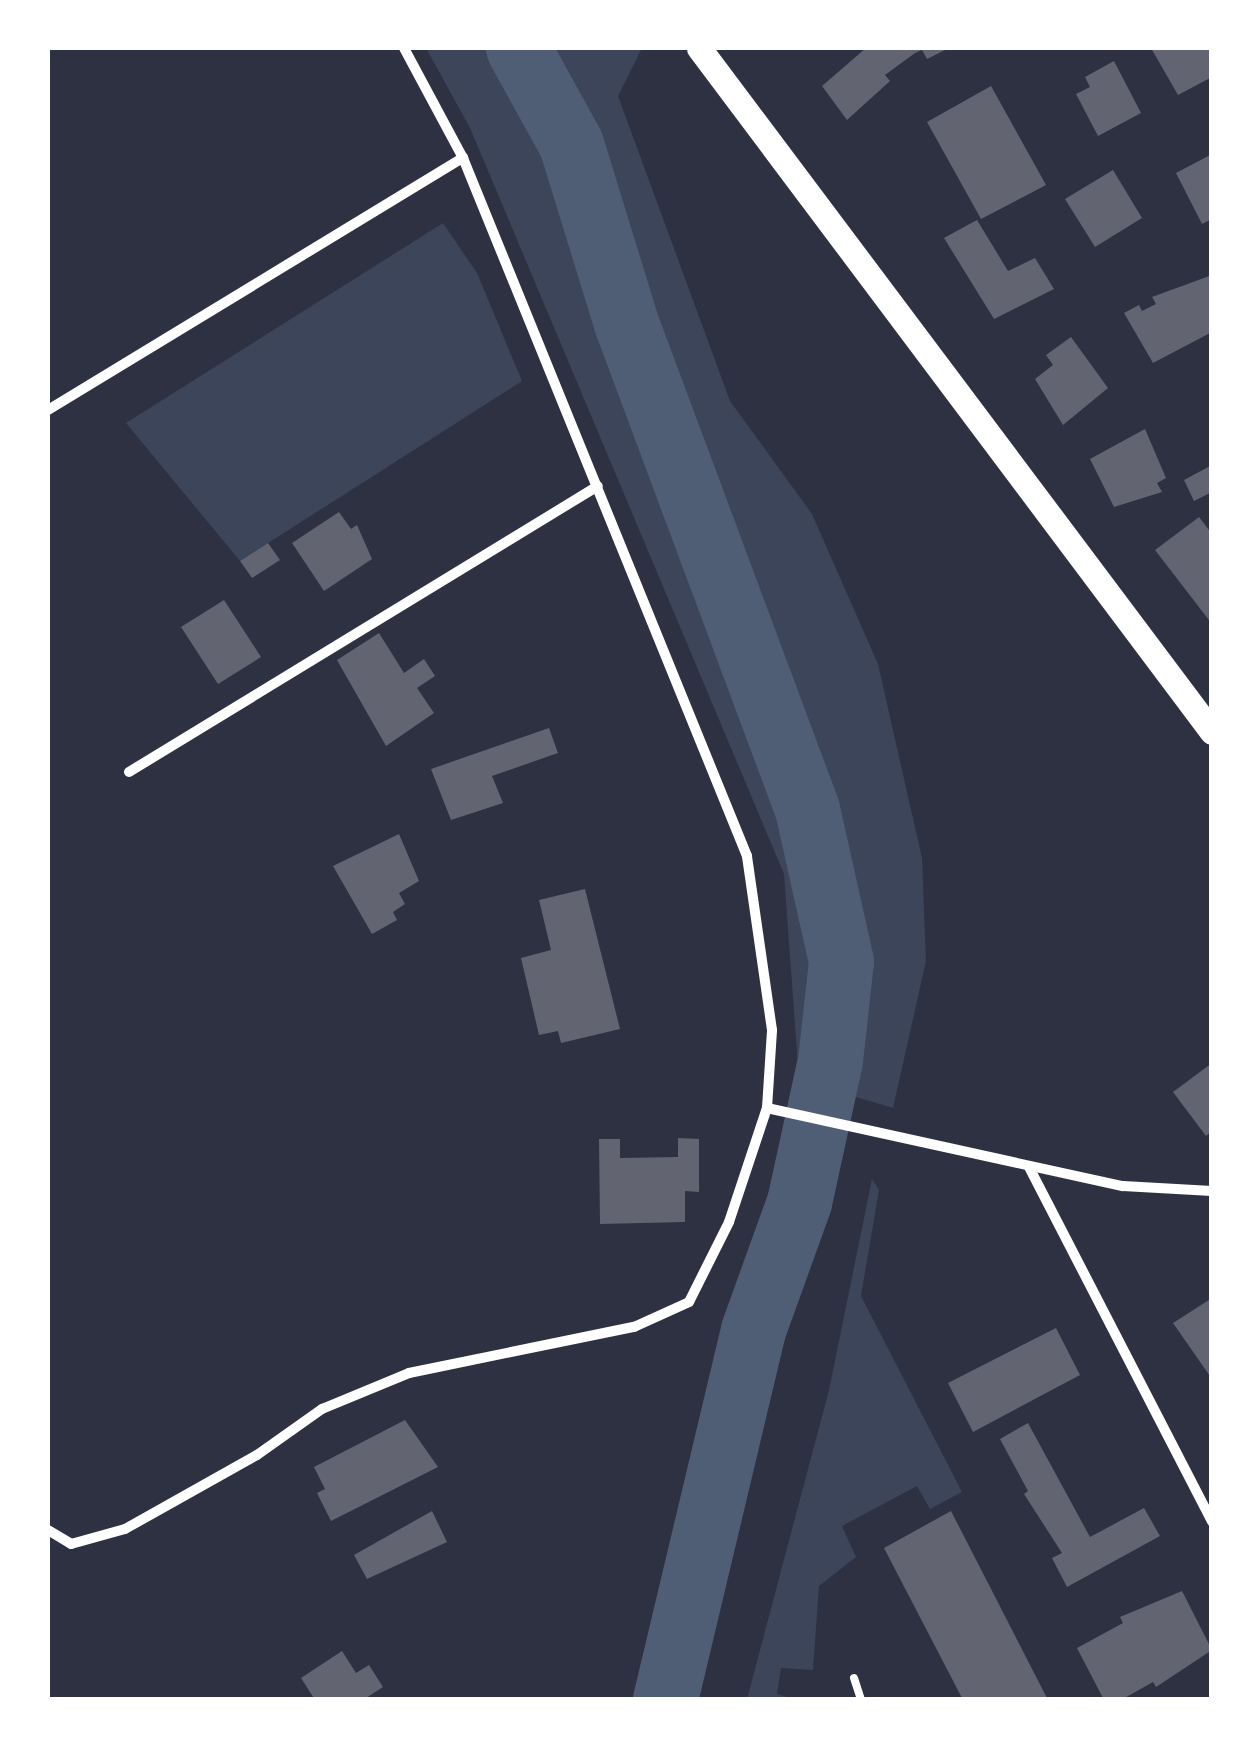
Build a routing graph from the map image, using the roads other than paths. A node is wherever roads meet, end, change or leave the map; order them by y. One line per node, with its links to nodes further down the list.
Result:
1 (404, 48): 3 (street)
2 (699, 48): 6 (main road)
3 (463, 158): 4 (street); 5 (street)
4 (48, 410)
5 (598, 486): 7 (street); 8 (street)
6 (1212, 732)
7 (129, 772)
8 (767, 1108): 9 (street); 12 (street)
9 (1030, 1167): 10 (street); 11 (street)
10 (1212, 1192)
11 (1212, 1522)
12 (48, 1530)
13 (854, 1678): 14 (lane)
14 (861, 1700)

